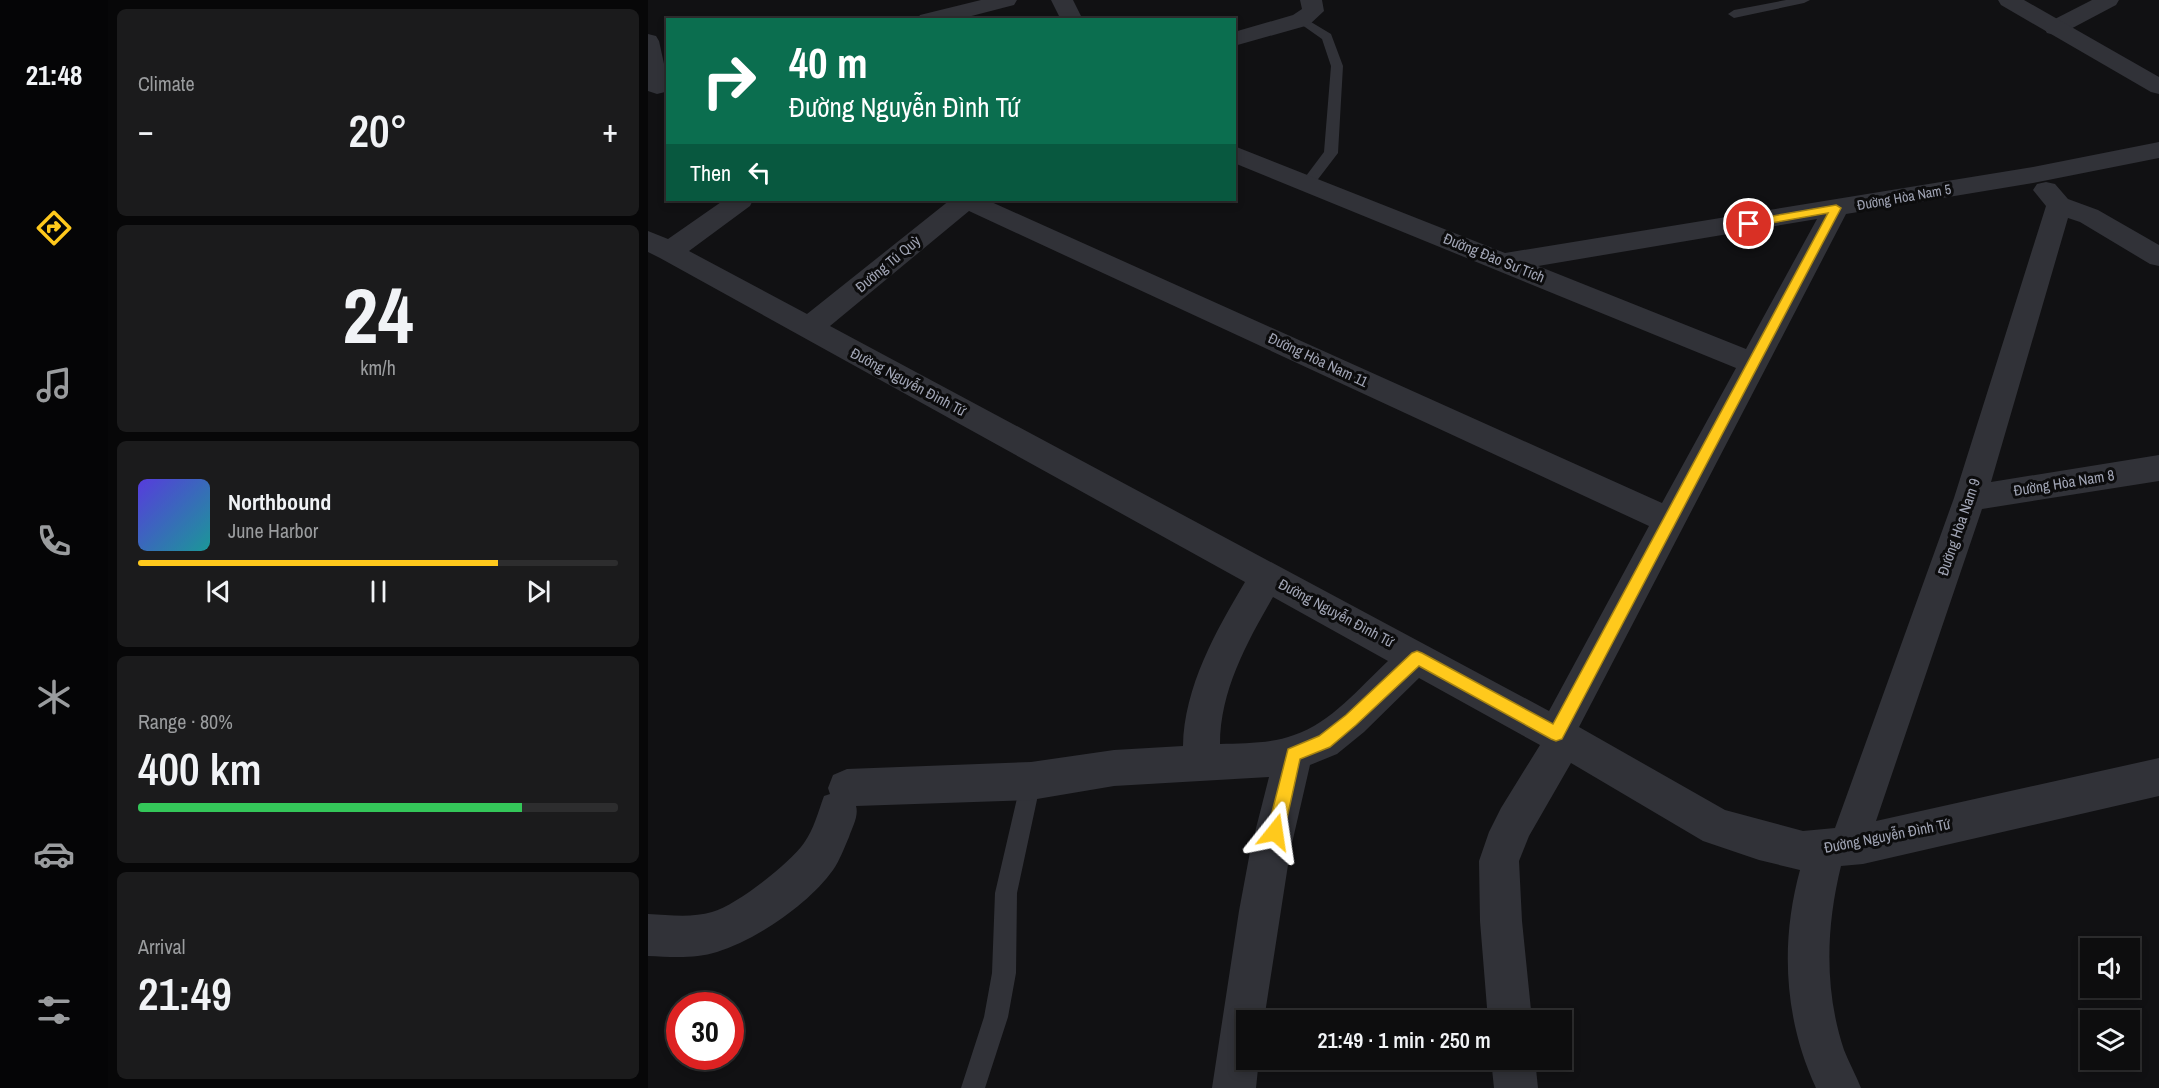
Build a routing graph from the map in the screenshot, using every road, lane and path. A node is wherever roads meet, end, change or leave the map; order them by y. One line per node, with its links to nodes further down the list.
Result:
1 (1006, 0): 9 (street)
2 (1010, 0): 10 (street)
3 (1062, 0): 11 (street)
4 (1311, 0): 12 (street)
5 (1804, 0): 8 (lane)
6 (2009, 0): 13 (street)
7 (2108, 0): 13 (street)
8 (1734, 14)
9 (936, 18)
10 (987, 18)
11 (1070, 18)
12 (1301, 20): 14 (street); 21 (lane)
13 (2055, 28): 17 (street)
14 (1236, 38)
15 (648, 41): 16 (street)
16 (658, 87)
17 (2159, 87)
18 (2159, 150): 20 (street, Đường Hòa Nam 5)
19 (1236, 155): 21 (street, Đường Đào Sư Tích)
20 (2033, 176): 25 (street); 26 (street, Đường Hòa Nam 5)
21 (1307, 184): 29 (street, Đường Đào Sư Tích)
22 (739, 201): 27 (street)
23 (965, 201): 30 (street, Đường Tú Quỳ)
24 (968, 201): 34 (street, Đường Hòa Nam 11)
25 (2059, 205): 28 (street); 33 (street, Đường Hòa Nam 9)
26 (1836, 208): 29 (street, Đường Hòa Nam 5); 31 (street)
27 (659, 246): 30 (street, Đường Nguyễn Đình Tứ)
28 (2159, 257)
29 (1506, 262): 31 (street, Đường Đào Sư Tích)
30 (810, 327): 35 (street, Đường Nguyễn Đình Tứ)
31 (1753, 363): 34 (street)
32 (2159, 468): 33 (street, Đường Hòa Nam 8)
33 (1970, 498): 42 (street, Đường Hòa Nam 9)
34 (1670, 521): 37 (street)
35 (1267, 576): 36 (street, Đường Nguyễn Đình Tứ); 39 (street)
36 (1417, 657): 37 (street, Đường Nguyễn Đình Tứ); 38 (street)
37 (1561, 736): 42 (street, Đường Nguyễn Đình Tứ); 44 (street)
38 (1293, 754): 39 (street); 47 (street)
39 (1201, 764): 41 (street)
40 (2159, 777): 42 (street, Đường Nguyễn Đình Tứ)
41 (1031, 781): 43 (street); 46 (lane)
42 (1837, 848): 49 (street, Đường Hòa Nam 9)
43 (648, 936)
44 (1509, 1010)
45 (1514, 1070): 48 (street)
46 (973, 1088)
47 (1234, 1088)
48 (1516, 1088)
49 (1839, 1088)

